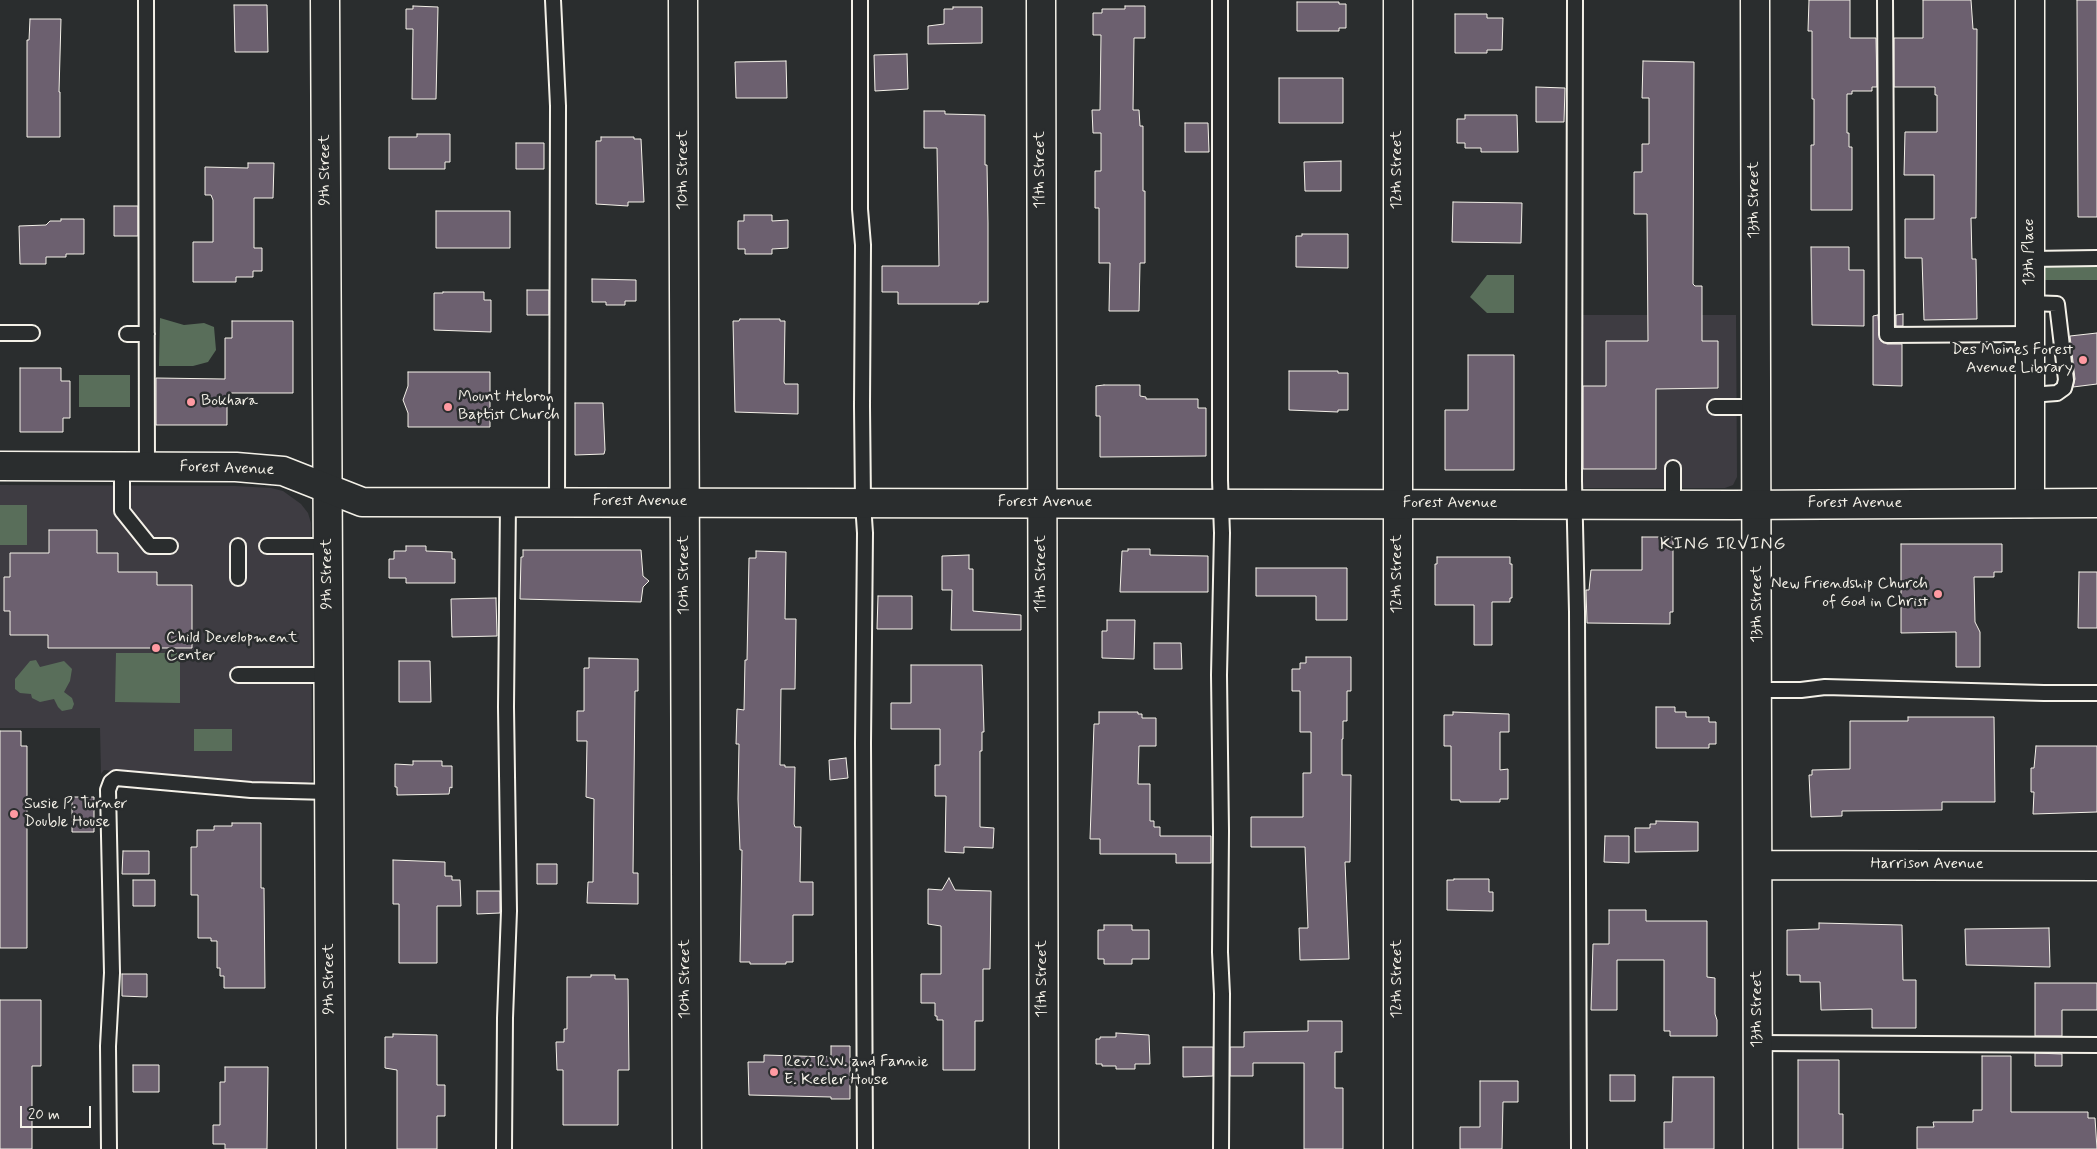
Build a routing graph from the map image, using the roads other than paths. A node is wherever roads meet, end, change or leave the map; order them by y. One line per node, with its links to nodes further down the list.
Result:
1 (146, 0): 19 (lane)
2 (325, 0): 27 (street, 9th Street)
3 (553, 0): 29 (lane)
4 (684, 0): 30 (street, 10th Street)
5 (860, 0): 31 (lane)
6 (1041, 0): 32 (street, 11th Street)
7 (1220, 0): 35 (lane)
8 (1398, 0): 36 (street, 12th Street)
9 (1575, 0): 37 (lane)
10 (1755, 0): 23 (street, 13th Street)
11 (1885, 0): 20 (lane)
12 (2030, 0): 14 (street, 13th Place)
13 (2097, 258): 14 (lane)
14 (2030, 259): 15 (street, 13th Place)
15 (2030, 303): 20 (street, 13th Place); 21 (lane)
16 (0, 333): 17 (lane)
17 (32, 333)
18 (127, 334): 19 (lane)
19 (147, 334): 25 (lane)
20 (2030, 334): 21 (street, 13th Place)
21 (2030, 395): 33 (street, 13th Place)
22 (1715, 407): 23 (lane)
23 (1755, 407): 39 (street, 13th Street)
24 (0, 466): 25 (street, Forest Avenue)
25 (134, 466): 27 (street, Forest Avenue); 40 (lane)
26 (1672, 468): 38 (lane)
27 (328, 487): 28 (street, Forest Avenue); 43 (street, 9th Street)
28 (508, 502): 29 (street, Forest Avenue); 56 (lane)
29 (557, 502): 30 (street, Forest Avenue)
30 (685, 503): 31 (street, Forest Avenue); 57 (street, 10th Street)
31 (863, 503): 32 (street, Forest Avenue); 58 (lane)
32 (1042, 503): 35 (street, Forest Avenue); 59 (street, 11th Street)
33 (2030, 503): 34 (street, Forest Avenue); 39 (street, Forest Avenue)
34 (2097, 503)
35 (1221, 504): 36 (street, Forest Avenue); 60 (lane)
36 (1398, 504): 37 (street, Forest Avenue); 61 (street, 12th Street)
37 (1576, 505): 38 (street, Forest Avenue); 62 (lane)
38 (1672, 505): 39 (street, Forest Avenue)
39 (1755, 505): 47 (street, 13th Street)
40 (170, 546)
41 (238, 546): 44 (lane)
42 (267, 546): 43 (lane)
43 (328, 546): 46 (street, 9th Street)
44 (238, 578)
45 (238, 675): 46 (lane)
46 (329, 675): 49 (street, 9th Street)
47 (1758, 690): 48 (lane); 50 (street, 13th Street)
48 (2097, 693)
49 (329, 792): 54 (lane); 55 (street, 9th Street)
50 (1758, 865): 51 (street, Harrison Avenue); 52 (street, 13th Street)
51 (2097, 866)
52 (1758, 1043): 53 (lane); 63 (street, 13th Street)
53 (2097, 1045)
54 (109, 1149)
55 (331, 1149)
56 (504, 1149)
57 (687, 1149)
58 (865, 1149)
59 (1044, 1149)
60 (1221, 1149)
61 (1398, 1149)
62 (1579, 1149)
63 (1758, 1149)

